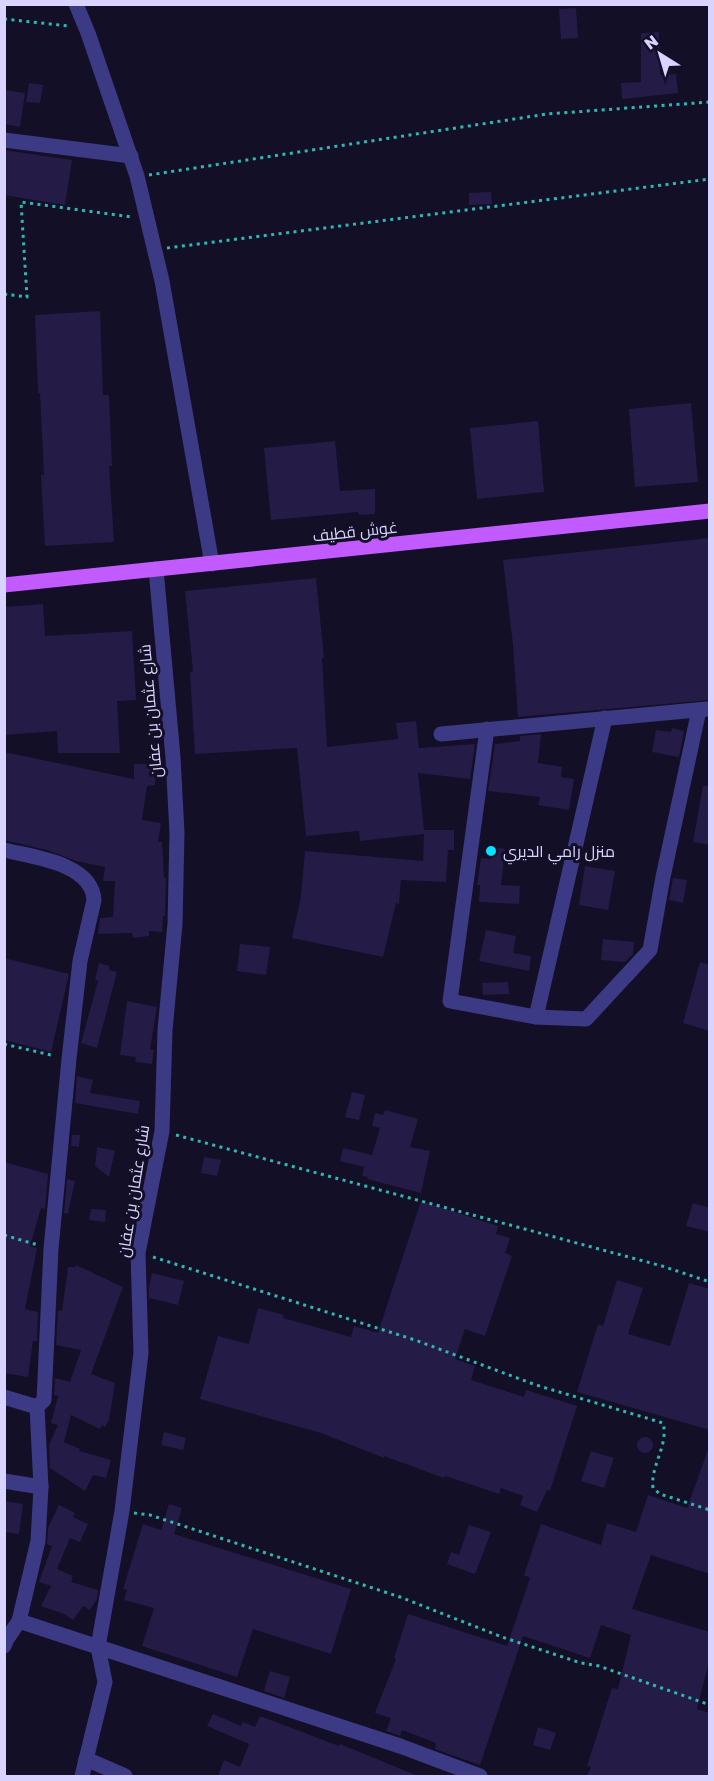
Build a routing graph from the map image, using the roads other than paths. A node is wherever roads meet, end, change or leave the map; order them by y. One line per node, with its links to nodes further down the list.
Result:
1 (76, 4): 3 (street)
2 (4, 140): 3 (street)
3 (131, 156): 5 (street)
4 (710, 511): 5 (main road, غوش قطيف)
5 (212, 564): 6 (main road, غوش قطيف)
6 (156, 569): 7 (main road, غوش قطيف); 20 (street, شارع عثمان بن عفان)
7 (4, 585)
8 (704, 709): 9 (street); 13 (street)
9 (605, 718): 10 (street); 13 (street)
10 (487, 729): 11 (street); 13 (street)
11 (441, 734)
12 (4, 850): 15 (street)
13 (536, 1017)
14 (4, 1397): 15 (street)
15 (37, 1407): 17 (street)
16 (4, 1481): 17 (street)
17 (41, 1487): 18 (street)
18 (19, 1621): 19 (street); 20 (street)
19 (4, 1646)
20 (98, 1647): 21 (street, شارع عثمان بن عفان); 24 (street)
21 (86, 1759): 22 (street, شارع عثمان بن عفان); 23 (street)
22 (82, 1776)
23 (125, 1776)
24 (480, 1776)

